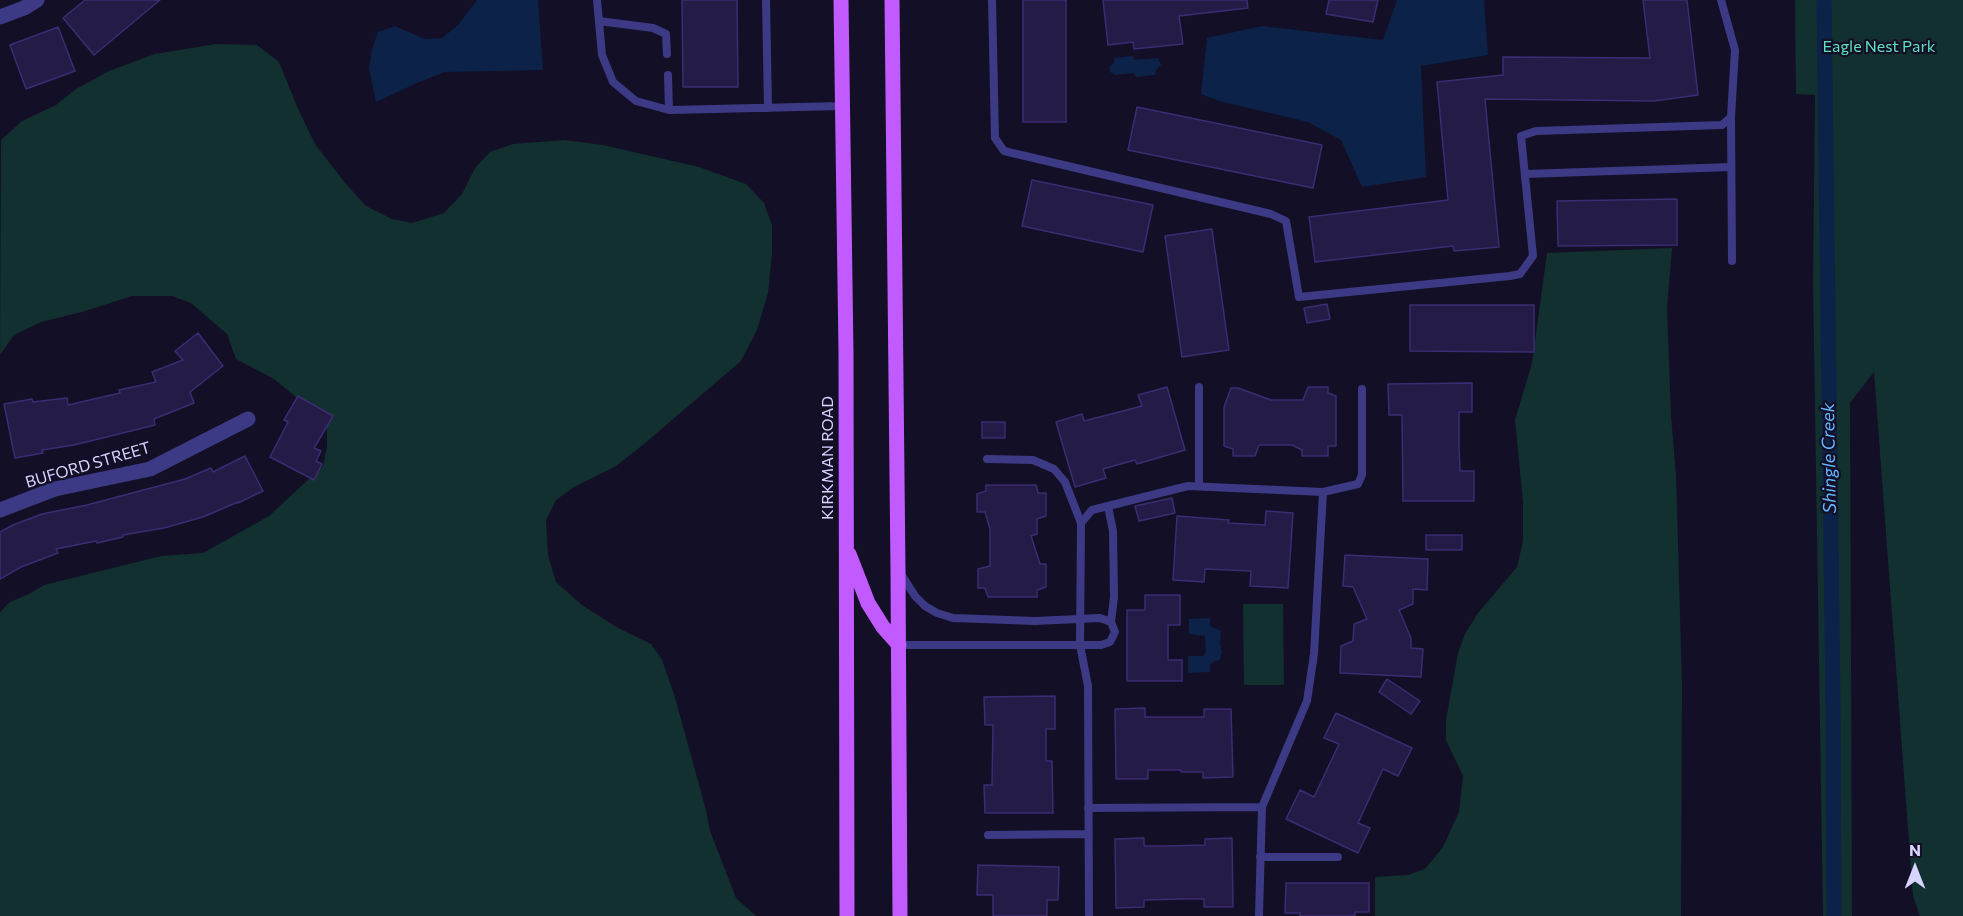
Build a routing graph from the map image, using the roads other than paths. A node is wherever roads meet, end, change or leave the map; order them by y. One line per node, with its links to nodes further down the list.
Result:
1 (37, 0): 8 (street)
2 (597, 0): 9 (lane)
3 (766, 0): 13 (lane)
4 (841, 0): 12 (main road, KIRKMAN ROAD)
5 (892, 0): 29 (main road)
6 (992, 0): 17 (lane)
7 (1721, 0): 15 (lane)
8 (0, 17)
9 (598, 21): 10 (lane); 14 (lane)
10 (667, 54)
11 (668, 75): 14 (lane)
12 (843, 106): 13 (lane); 28 (main road, KIRKMAN ROAD)
13 (768, 108): 14 (lane)
14 (669, 110)
15 (1731, 117): 16 (lane); 17 (lane)
16 (1731, 168): 17 (lane); 18 (lane)
17 (1524, 174)
18 (1732, 261)
19 (1199, 387): 23 (lane)
20 (1362, 389): 24 (lane)
21 (248, 419): 26 (street, BUFORD STREET)
22 (987, 459): 27 (lane)
23 (1199, 486): 24 (lane); 25 (lane)
24 (1323, 492): 34 (lane)
25 (1108, 506): 27 (lane); 31 (lane)
26 (0, 510)
27 (1081, 523): 30 (lane)
28 (846, 546): 32 (main road); 40 (main road, KIRKMAN ROAD)
29 (898, 570): 30 (lane); 32 (main road)
30 (1079, 620): 31 (lane); 33 (lane)
31 (1111, 622): 33 (lane)
32 (899, 645): 33 (lane); 41 (main road)
33 (1080, 645): 35 (lane)
34 (1262, 807): 35 (lane); 38 (lane)
35 (1088, 808): 36 (lane)
36 (1088, 834): 37 (lane); 42 (lane)
37 (988, 835)
38 (1260, 857): 39 (lane); 43 (lane)
39 (1338, 857)
40 (847, 916)
41 (900, 916)
42 (1089, 916)
43 (1259, 916)

